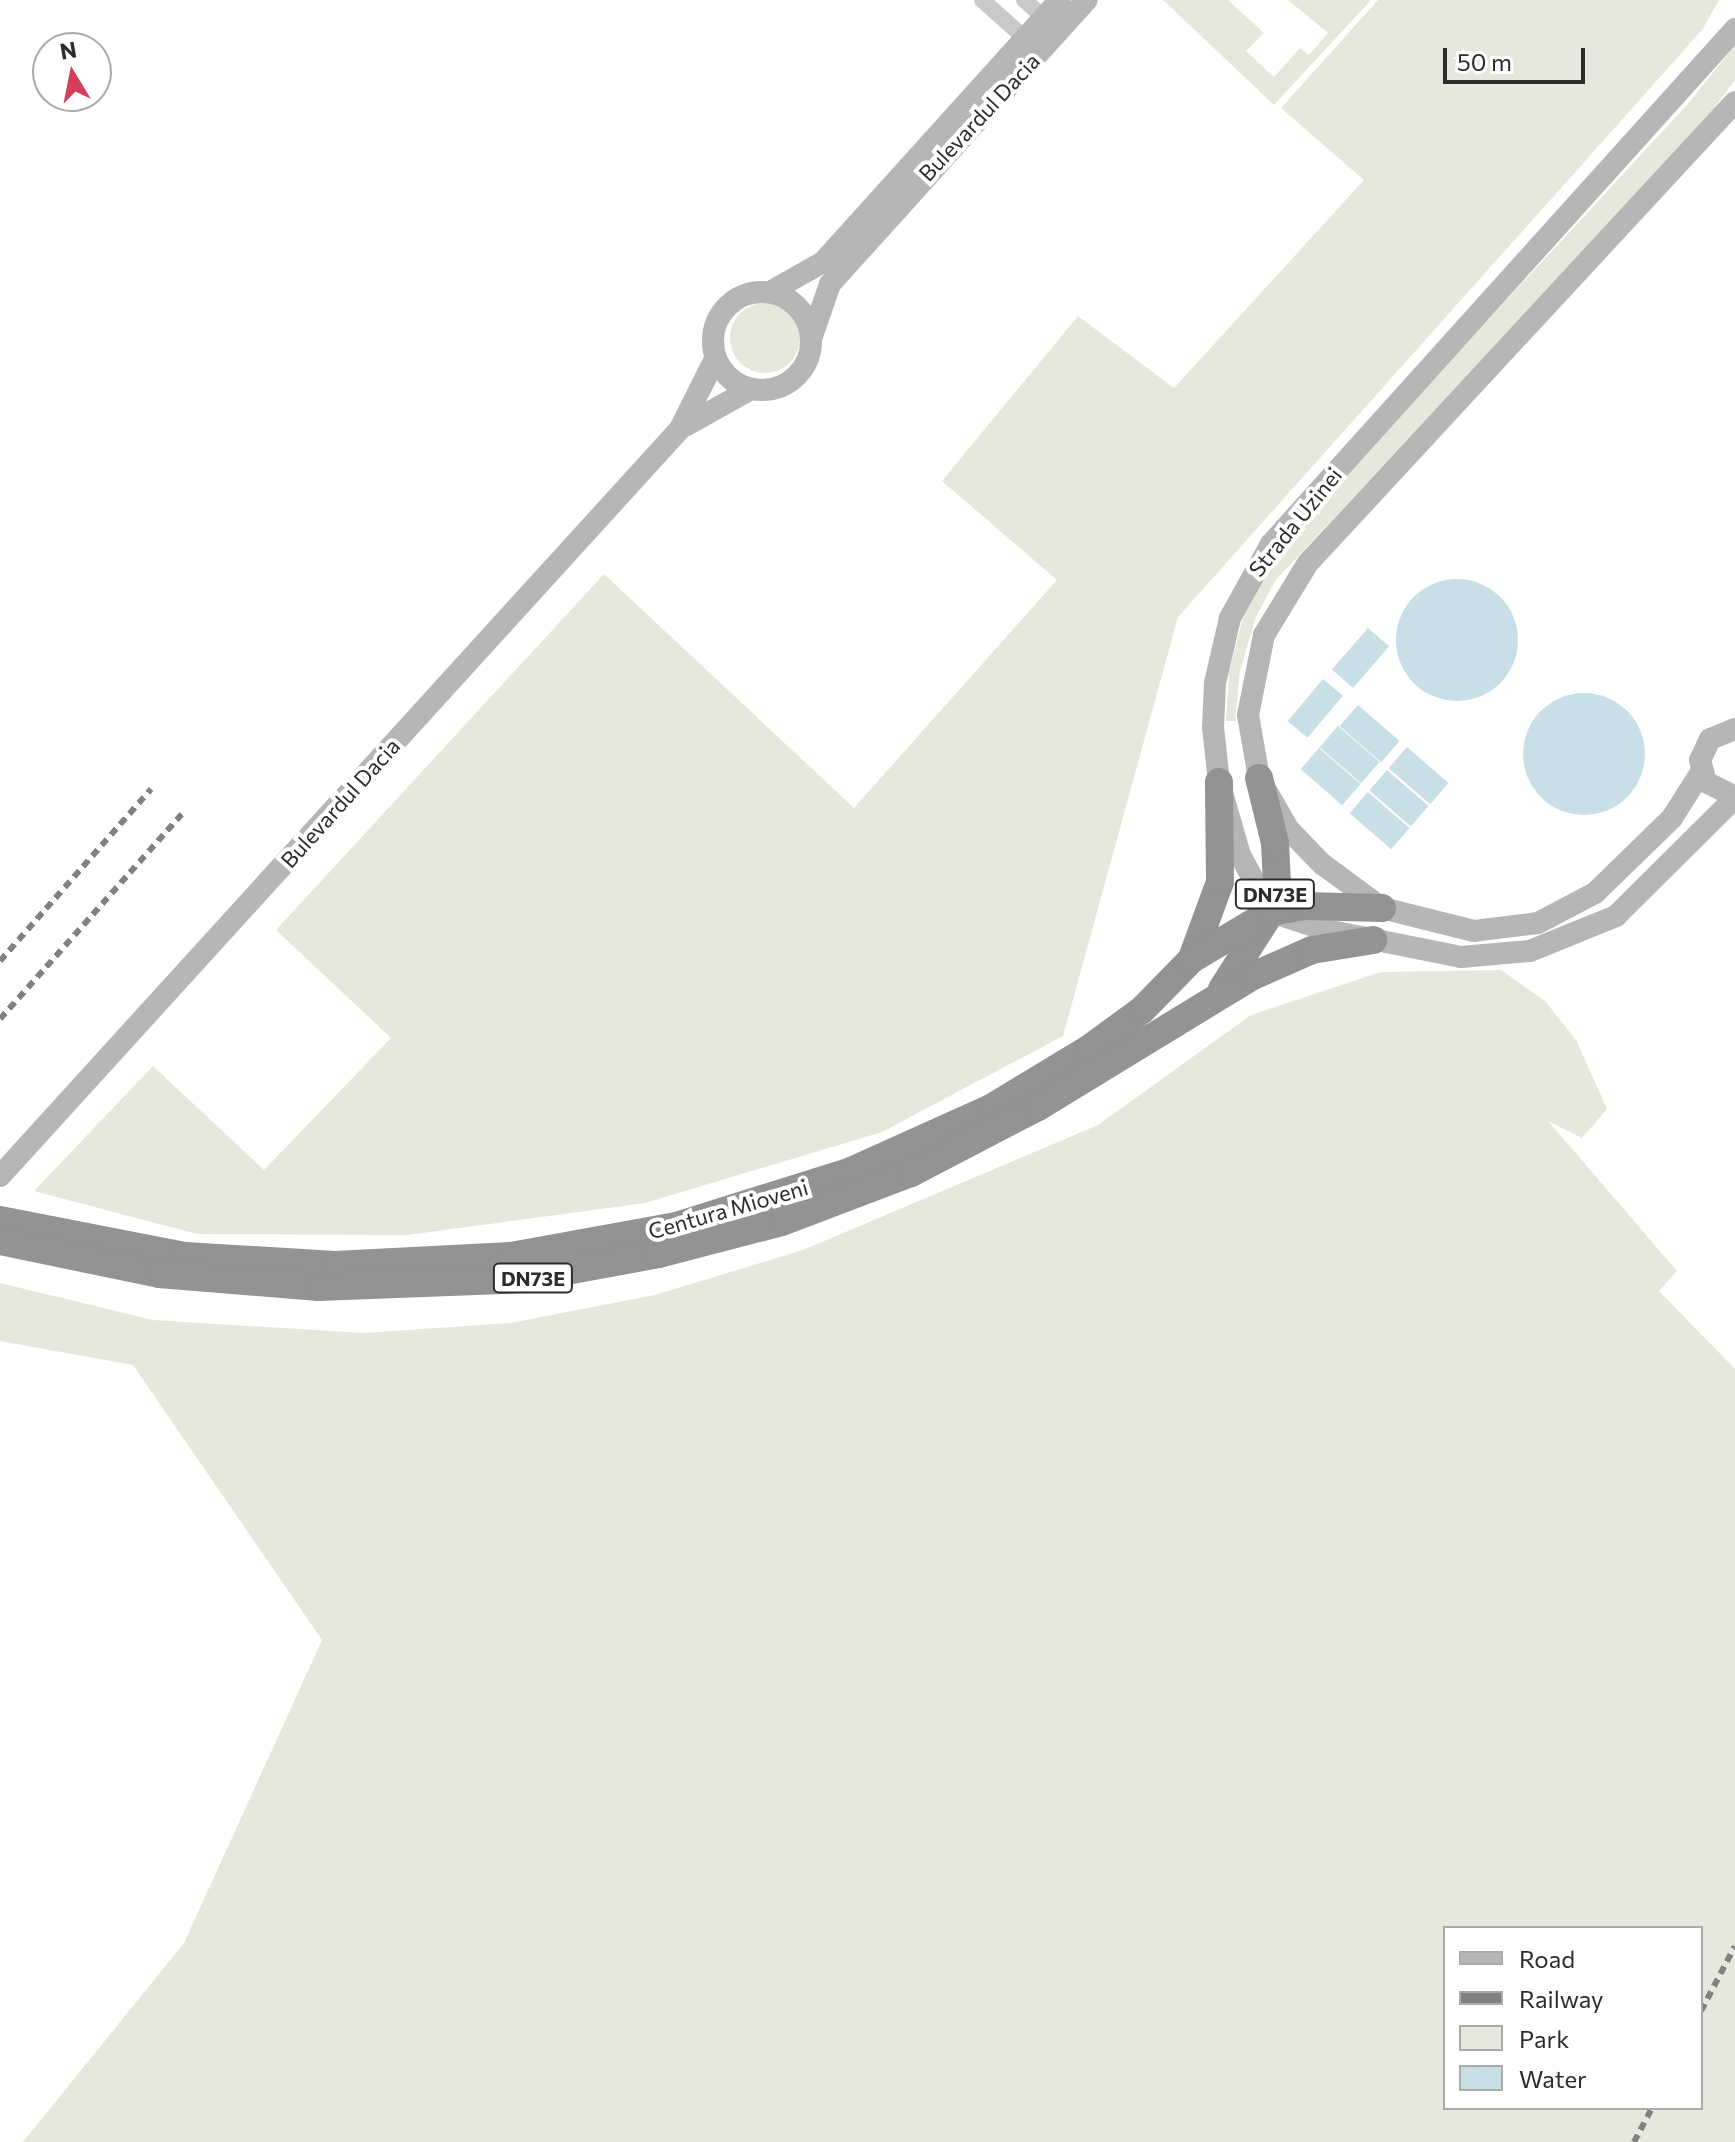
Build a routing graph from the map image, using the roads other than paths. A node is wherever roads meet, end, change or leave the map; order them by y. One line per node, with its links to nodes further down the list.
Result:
1 (982, 0): 7 (street)
2 (1024, 0): 5 (street)
3 (1060, 0): 5 (street)
4 (1087, 0): 10 (street, Bulevardul Dacia)
5 (1045, 18): 7 (street)
6 (1735, 29): 17 (street, Strada Uzinei)
7 (1026, 39): 9 (street)
8 (1735, 102): 16 (street, Strada Uzinei)
9 (770, 292): 10 (street); 11 (street)
10 (811, 339): 12 (street)
11 (716, 357): 12 (street); 13 (street)
12 (751, 389): 13 (street)
13 (680, 429): 25 (street, Bulevardul Dacia)
14 (1735, 729): 15 (street, Strada Uzinei)
15 (1701, 772): 18 (street); 19 (street, Strada Uzinei)
16 (1259, 778): 19 (street, Strada Uzinei); 20 (highway, DN73E)
17 (1219, 782): 20 (street, Strada Uzinei); 22 (highway, DN73E)
18 (1735, 798): 21 (street)
19 (1382, 908): 20 (highway, Centura Mioveni / DN73E)
20 (1271, 912): 21 (street); 22 (highway, Centura Mioveni / DN73E); 23 (highway, DN73E)
21 (1373, 940): 23 (highway, Centura Mioveni / DN73E)
22 (1192, 959): 24 (highway, Centura Mioveni / DN73E)
23 (1217, 996): 24 (highway, Centura Mioveni / DN73E)
24 (1033, 1097): 26 (highway, Centura Mioveni / DN73E); 27 (highway, Centura Mioveni / DN73E)
25 (0, 1176)
26 (0, 1220)
27 (0, 1241)

